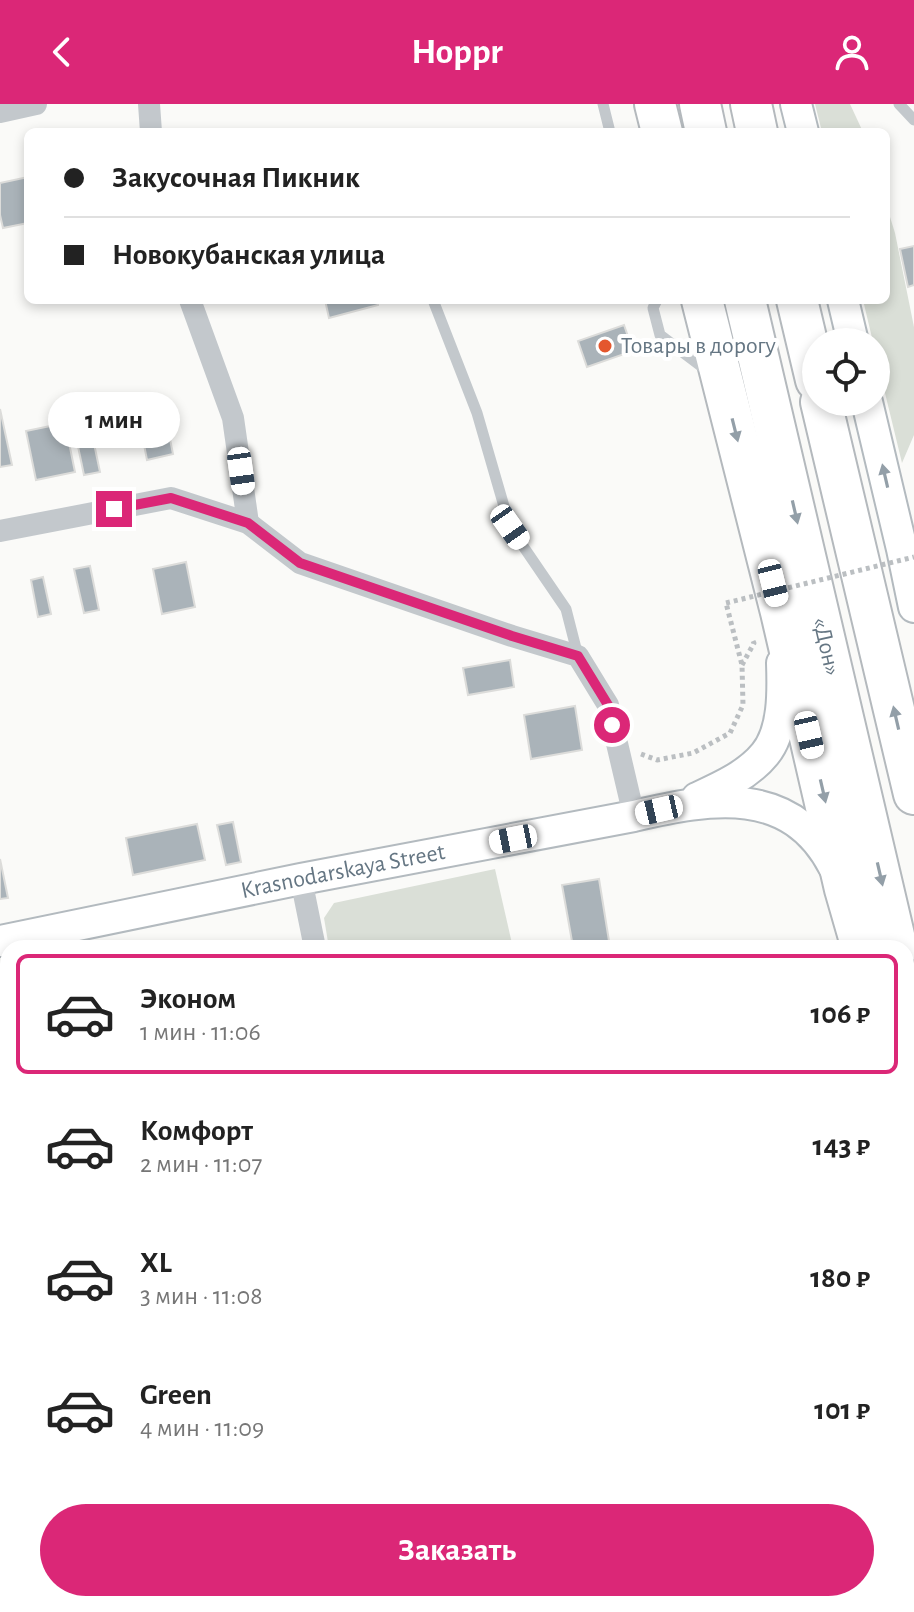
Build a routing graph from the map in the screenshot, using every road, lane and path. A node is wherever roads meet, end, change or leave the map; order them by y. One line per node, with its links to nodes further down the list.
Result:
1 (36, 104): 9 (street)
2 (149, 104): 11 (street)
3 (603, 104): 12 (lane)
4 (655, 104): 13 (highway)
5 (700, 104): 14 (highway)
6 (751, 104): 15 (highway)
7 (796, 104): 16 (street)
8 (899, 104): 10 (lane)
9 (0, 112)
10 (914, 120)
11 (151, 128)
12 (609, 128)
13 (661, 128)
14 (705, 128)
15 (756, 128)
16 (802, 128)
17 (191, 304): 29 (street)
18 (435, 304): 34 (lane)
19 (655, 304): 26 (lane)
20 (703, 304): 26 (highway)
21 (746, 304): 44 (highway, «Дон», one-way to 44)
22 (798, 304): 24 (highway)
23 (844, 304): 25 (street)
24 (804, 328)
25 (850, 328)
26 (722, 381): 33 (highway, one-way to 33)
27 (824, 416): 36 (highway, one-way to 27)
28 (871, 416): 31 (street, one-way to 28)
29 (248, 523): 30 (street); 34 (street)
30 (0, 531)
31 (908, 548): 32 (street); 35 (path, bridge)
32 (914, 607)
33 (781, 612): 37 (street); 40 (highway, one-way to 40)
34 (578, 656): 35 (street)
35 (617, 744): 38 (street)
36 (914, 794)
37 (685, 804): 38 (street, Krasnodarskaya Street); 40 (street)
38 (634, 816): 39 (street, Krasnodarskaya Street)
39 (301, 879): 41 (street, Krasnodarskaya Street); 42 (street)
40 (845, 889): 43 (highway)
41 (5, 940)
42 (313, 940)
43 (860, 940)
44 (895, 940)

